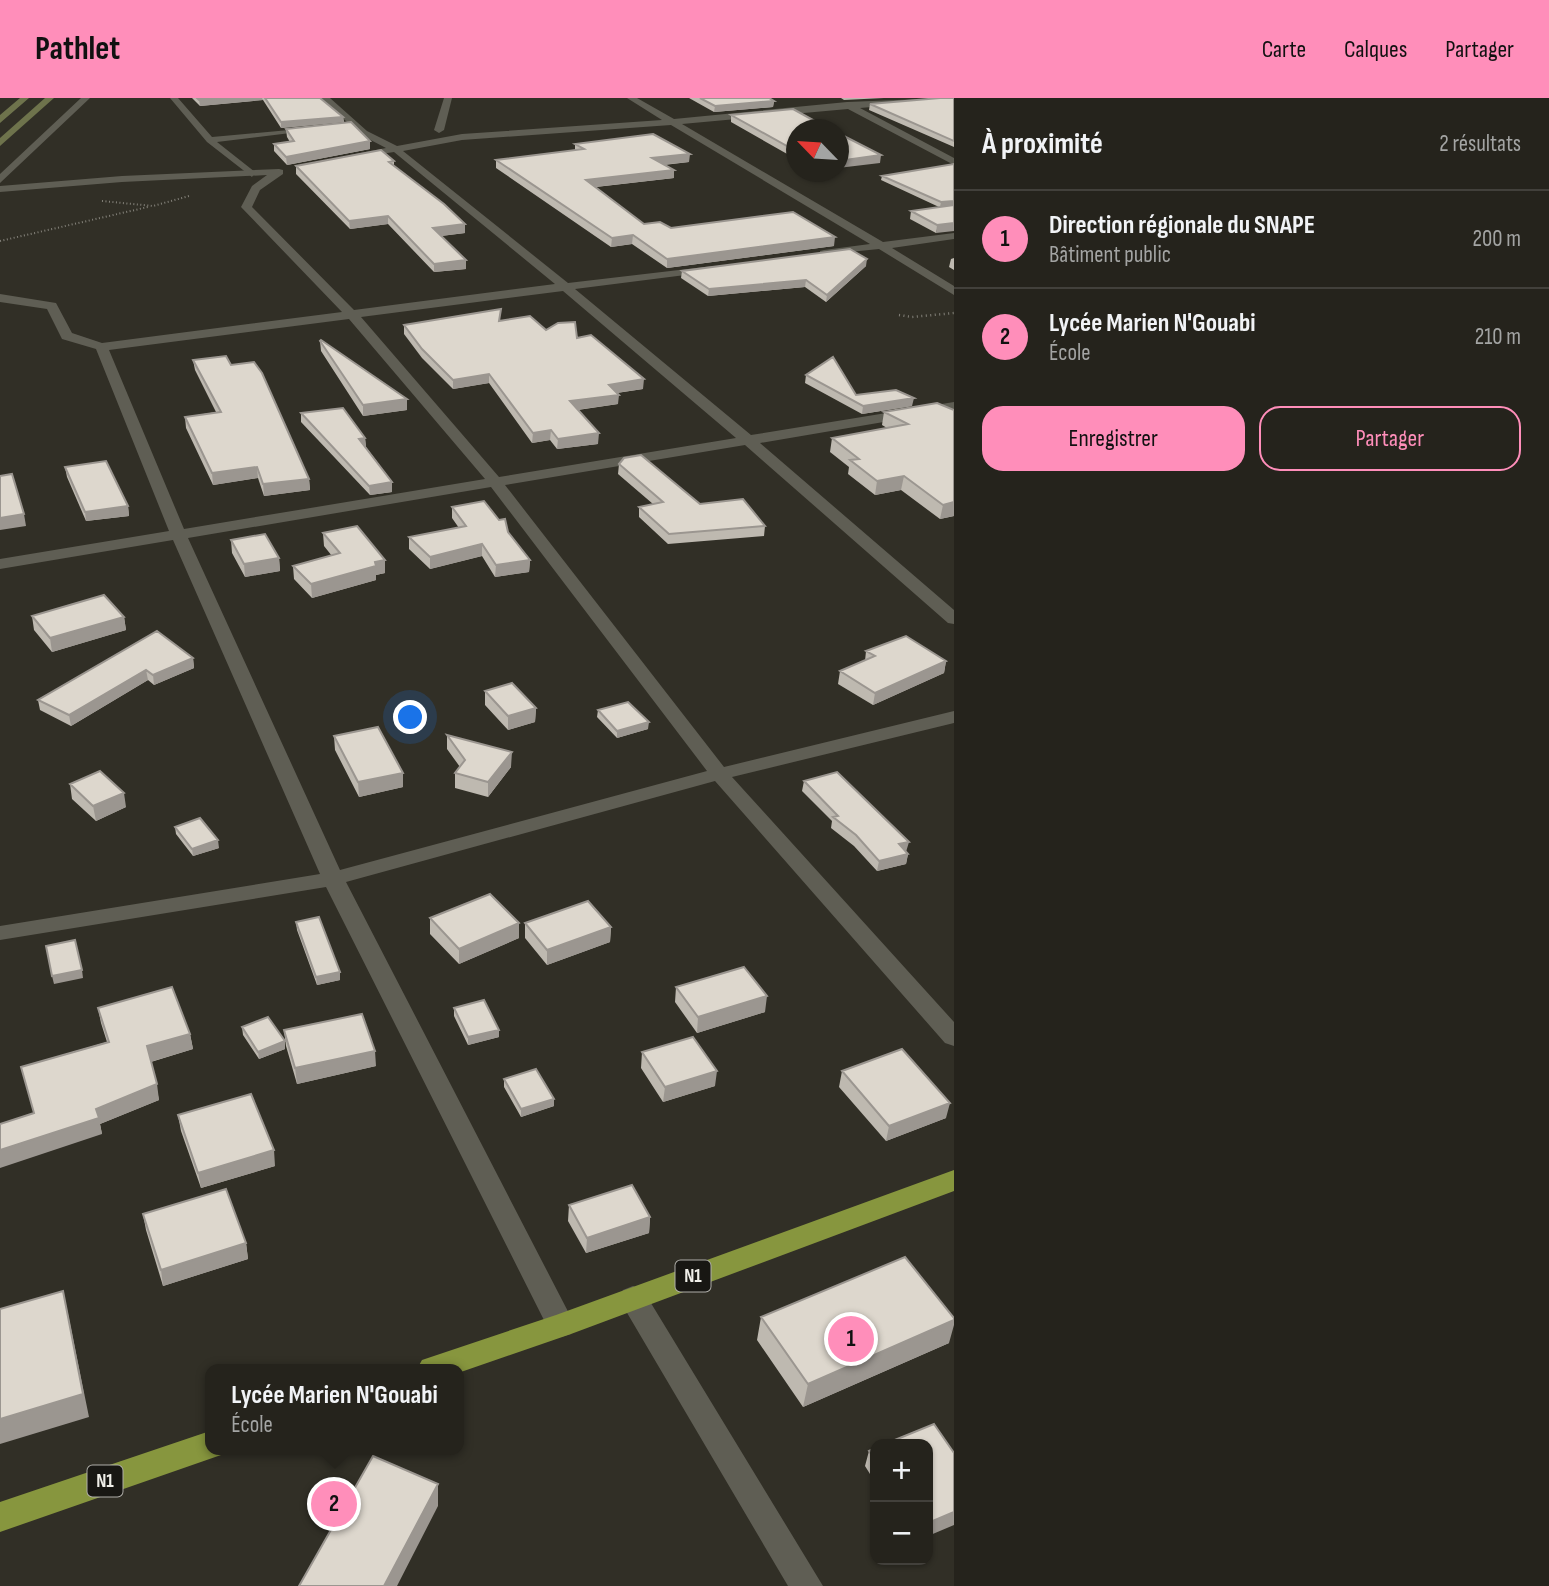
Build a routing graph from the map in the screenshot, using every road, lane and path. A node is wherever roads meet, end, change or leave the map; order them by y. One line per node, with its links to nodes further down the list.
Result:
1 (24, 98): 11 (main road)
2 (50, 98): 16 (main road)
3 (86, 98): 21 (street)
4 (174, 98): 15 (lane)
5 (325, 98): 17 (street)
6 (448, 98): 14 (street)
7 (631, 98): 12 (street)
8 (833, 98): 10 (street)
9 (944, 98): 10 (street)
10 (848, 106): 12 (street); 19 (street)
11 (0, 120)
12 (671, 122): 17 (street); 26 (street)
13 (316, 130): 15 (lane)
14 (439, 130)
15 (210, 140): 20 (lane)
16 (0, 143)
17 (394, 148): 18 (street); 29 (street)
18 (342, 159)
19 (954, 162)
20 (252, 174): 22 (street); 34 (street)
21 (0, 180)
22 (0, 189)
23 (153, 206): 25 (path)
24 (954, 236): 26 (street)
25 (0, 241)
26 (883, 246): 27 (street); 30 (street)
27 (814, 254)
28 (718, 267): 29 (street)
29 (567, 285): 34 (street); 37 (street)
30 (954, 291)
31 (0, 298): 35 (street)
32 (954, 313): 33 (path)
33 (899, 315)
34 (353, 316): 35 (street); 38 (street)
35 (100, 347): 39 (street)
36 (954, 406): 37 (street)
37 (752, 441): 38 (street); 41 (street)
38 (496, 483): 39 (street); 43 (street)
39 (178, 533): 40 (street); 44 (street)
40 (0, 564)
41 (954, 619)
42 (954, 717): 43 (street)
43 (719, 774): 44 (street); 46 (street)
44 (333, 879): 45 (street); 49 (street)
45 (0, 933)
46 (954, 1037)
47 (954, 1180): 48 (highway, N1)
48 (633, 1298): 49 (highway, N1); 53 (street)
49 (561, 1325): 50 (highway, N1)
50 (447, 1364)
51 (205, 1447): 52 (highway, N1)
52 (0, 1517)
53 (806, 1586)

